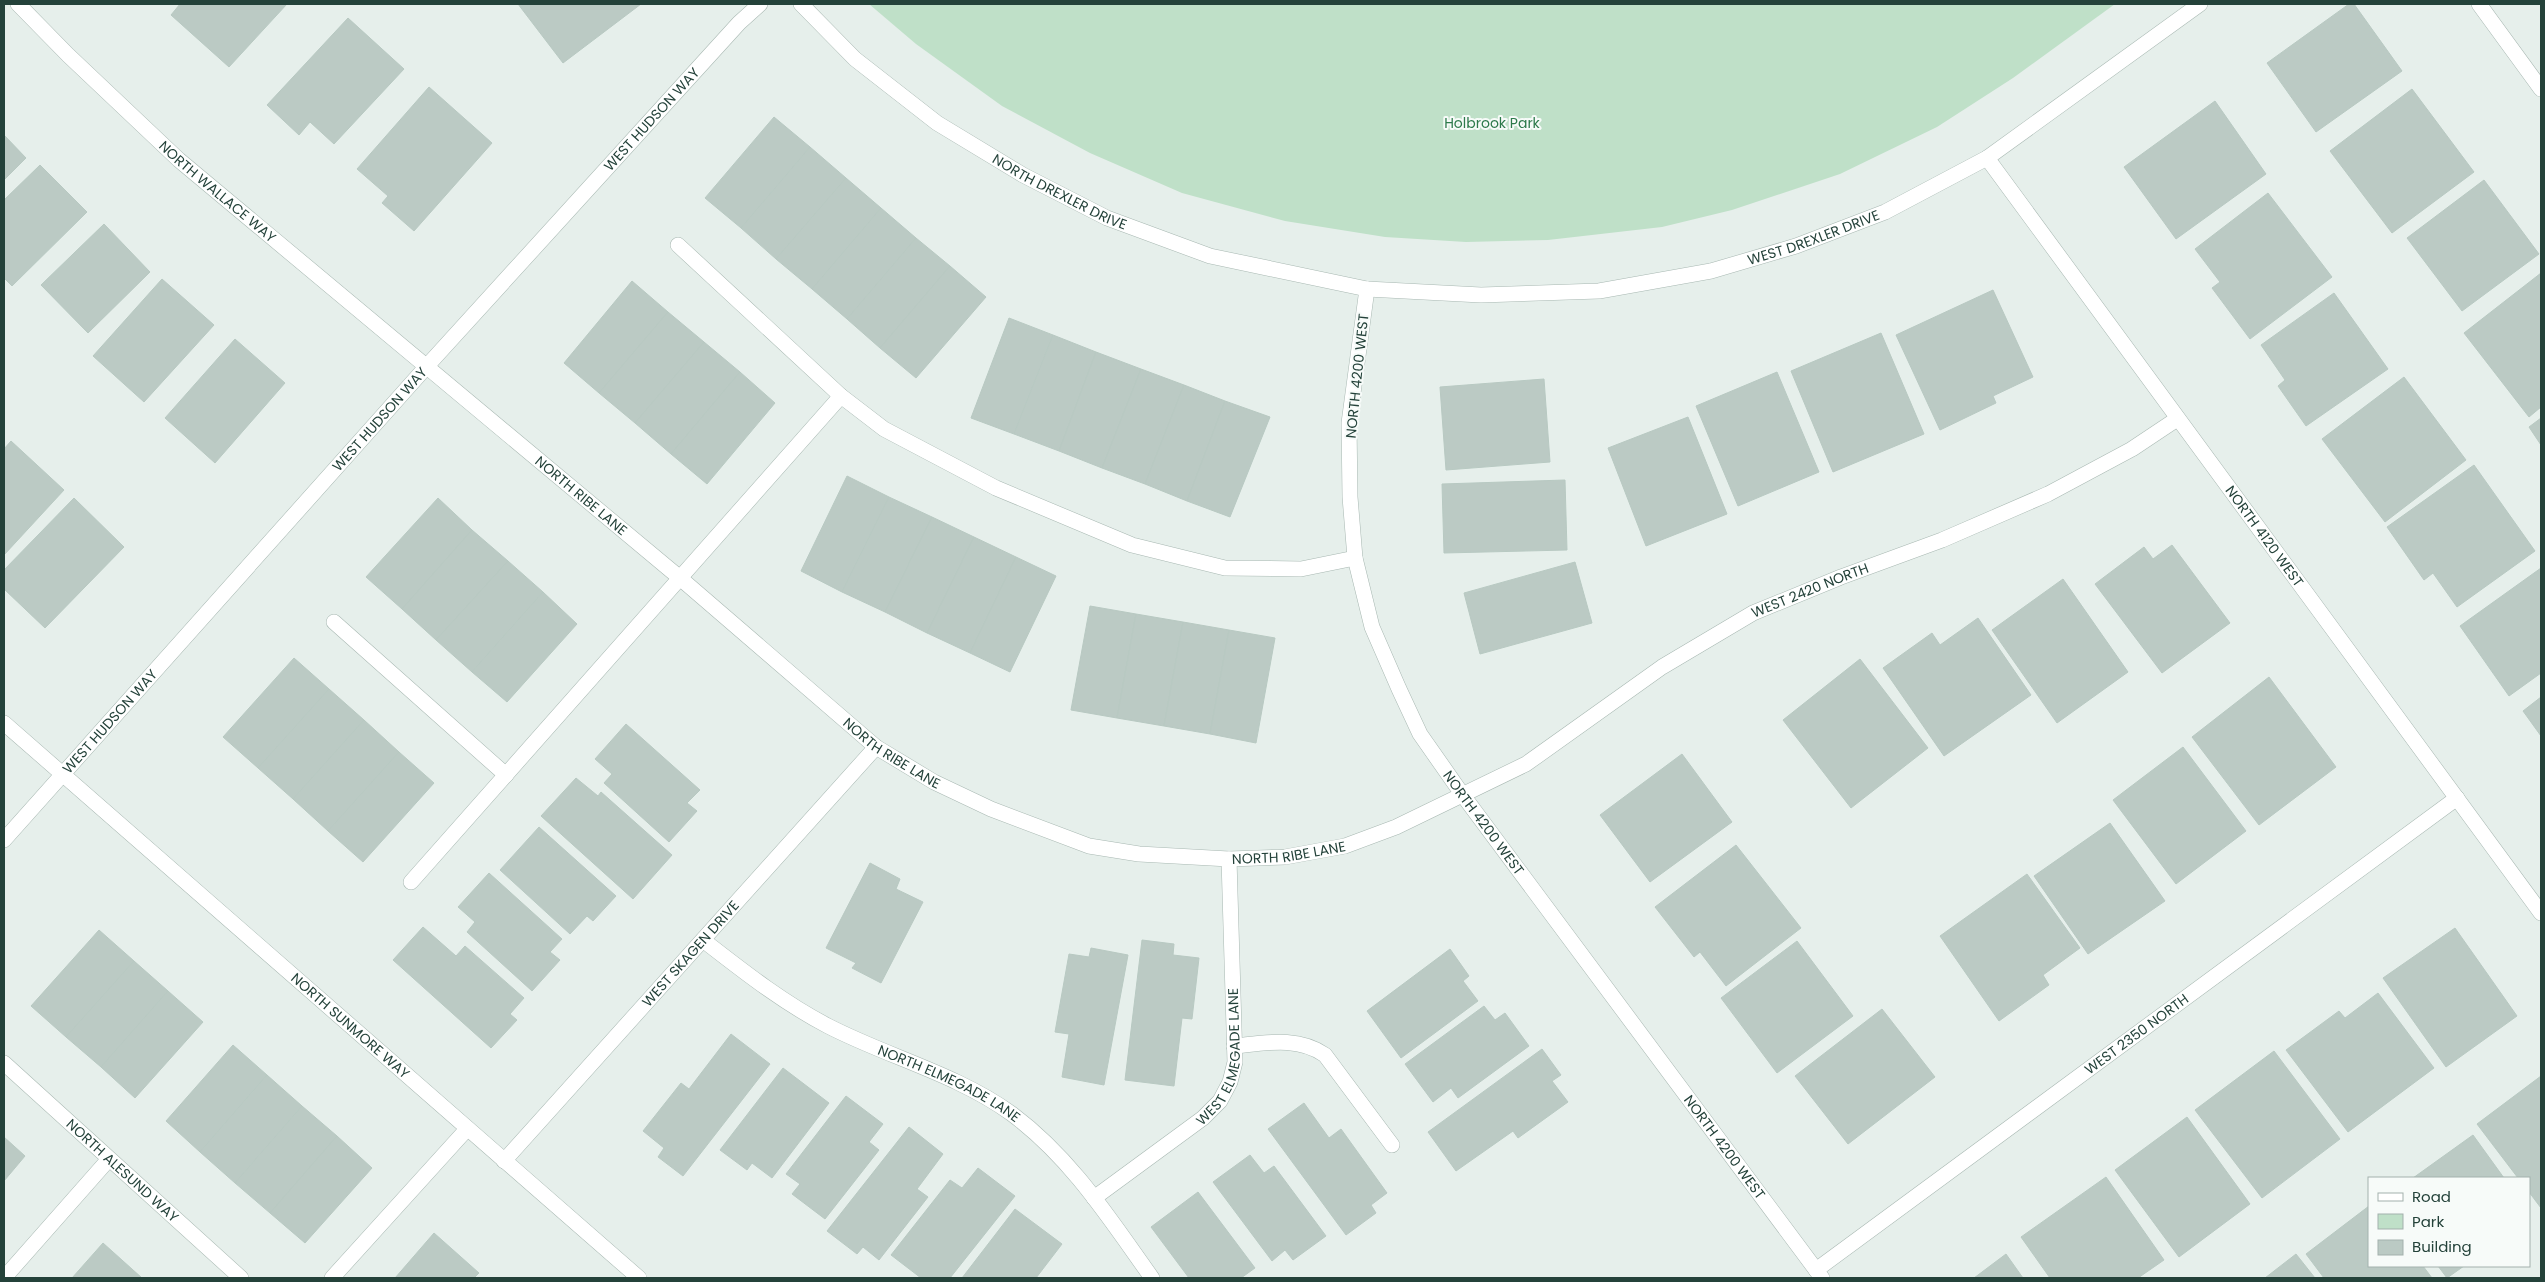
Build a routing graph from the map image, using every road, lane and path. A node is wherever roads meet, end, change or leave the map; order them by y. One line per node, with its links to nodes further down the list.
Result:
1 (18, 4): 10 (street, NORTH WALLACE WAY)
2 (760, 4): 10 (street, WEST HUDSON WAY)
3 (801, 4): 9 (street, NORTH DREXLER DRIVE)
4 (2200, 4): 7 (street, WEST DREXLER DRIVE)
5 (2479, 4): 6 (street)
6 (2541, 88)
7 (1987, 158): 9 (street, WEST DREXLER DRIVE); 12 (street, NORTH 4120 WEST)
8 (678, 245): 11 (street)
9 (1367, 289): 13 (street, NORTH 4200 WEST)
10 (427, 366): 14 (street, NORTH RIBE LANE); 18 (street, WEST HUDSON WAY)
11 (841, 396): 13 (street); 14 (street)
12 (2177, 419): 20 (street, WEST 2420 NORTH); 21 (street, NORTH 4120 WEST)
13 (1355, 558): 20 (street, NORTH 4200 WEST)
14 (680, 578): 17 (street, NORTH RIBE LANE); 19 (street)
15 (334, 622): 19 (street)
16 (4, 723): 18 (street, NORTH SUNMORE WAY)
17 (876, 747): 23 (street, NORTH RIBE LANE); 26 (street, WEST SKAGEN DRIVE)
18 (62, 775): 22 (street, WEST HUDSON WAY); 29 (street, NORTH SUNMORE WAY)
19 (506, 775): 24 (street)
20 (1462, 794): 23 (street, NORTH RIBE LANE); 34 (street, NORTH 4200 WEST)
21 (2457, 798): 25 (street, NORTH 4120 WEST); 34 (street, WEST 2350 NORTH)
22 (4, 840)
23 (1229, 859): 27 (street, WEST ELMEGADE LANE)
24 (410, 882)
25 (2541, 914)
26 (703, 940): 32 (street, WEST SKAGEN DRIVE); 33 (street, NORTH ELMEGADE LANE)
27 (1234, 1046): 30 (street); 33 (street, WEST ELMEGADE LANE)
28 (4, 1063): 31 (street, NORTH ALESUND WAY)
29 (467, 1129): 32 (street, NORTH SUNMORE WAY); 37 (street)
30 (1392, 1145)
31 (109, 1160): 35 (street); 36 (street, NORTH ALESUND WAY)
32 (504, 1161): 38 (street, NORTH SUNMORE WAY)
33 (1094, 1198): 39 (street, NORTH ELMEGADE LANE)
34 (1819, 1274)
35 (4, 1278)
36 (240, 1278)
37 (332, 1278)
38 (638, 1278)
39 (1152, 1278)

